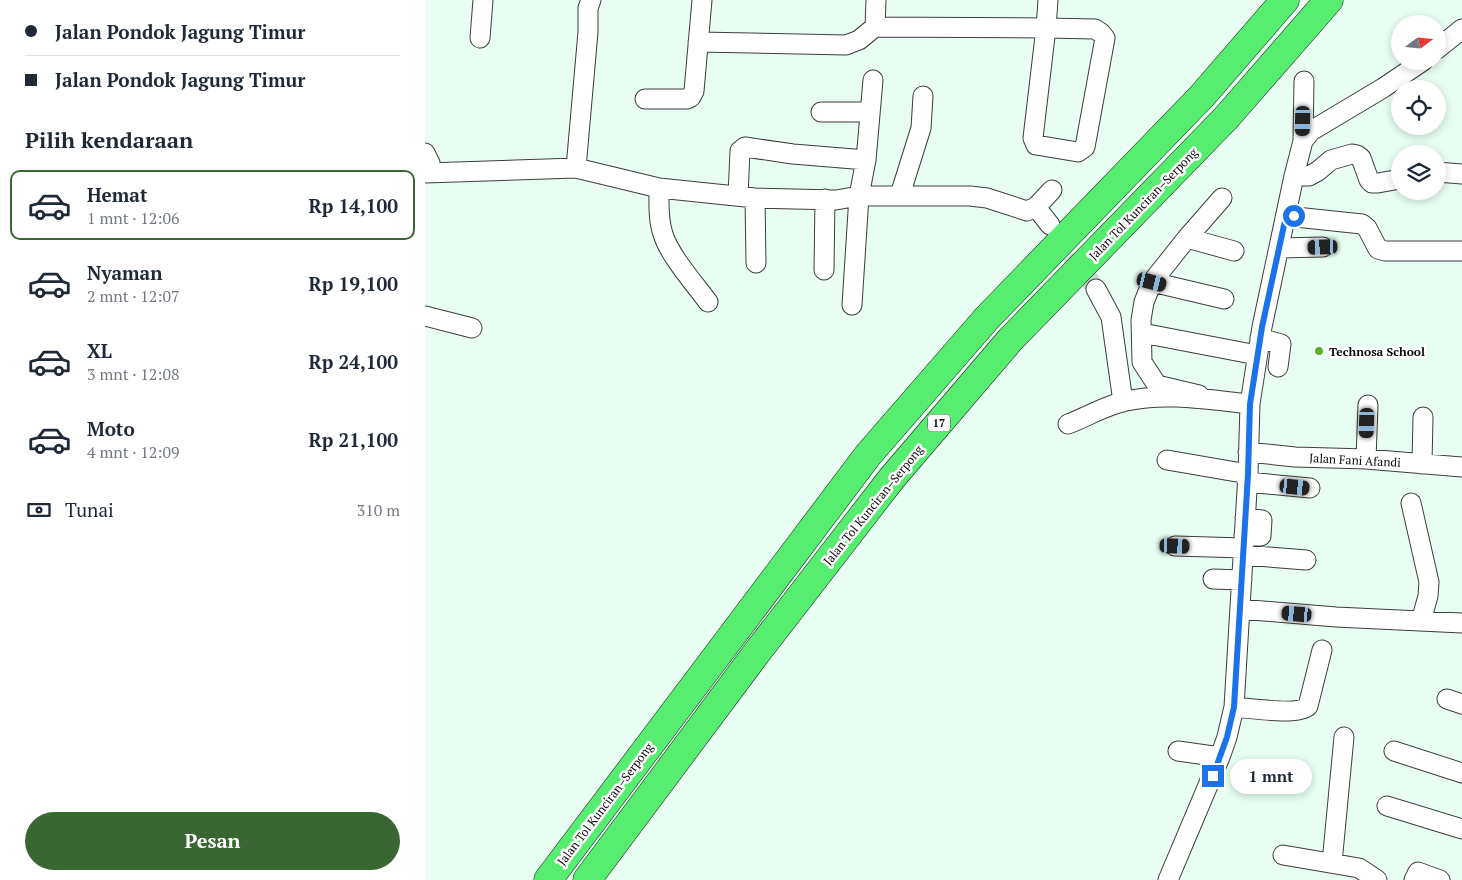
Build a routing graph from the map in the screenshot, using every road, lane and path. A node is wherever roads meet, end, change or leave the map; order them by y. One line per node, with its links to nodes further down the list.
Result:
1 (483, 0): 11 (street)
2 (702, 0): 12 (street)
3 (876, 0): 8 (street)
4 (1048, 0): 9 (street)
5 (1285, 0): 89 (highway, Jalan Tol Kunciran–Serpong / 17)
6 (1329, 0): 90 (highway, Jalan Tol Kunciran–Serpong / 17)
7 (583, 4): 24 (street)
8 (875, 27): 9 (street); 12 (street)
9 (1046, 28): 9 (street)
10 (1462, 29): 13 (street)
11 (480, 38)
12 (699, 42): 18 (street)
13 (1446, 42)
14 (1410, 70): 21 (street)
15 (873, 80): 20 (street)
16 (1304, 81): 21 (street)
17 (923, 96): 31 (street)
18 (645, 99)
19 (821, 112): 20 (street)
20 (869, 112): 22 (street)
21 (1303, 141): 27 (street)
22 (866, 160): 32 (street); 33 (street)
23 (427, 163): 24 (street)
24 (576, 168): 29 (street)
25 (1446, 173): 26 (street)
26 (1462, 174)
27 (1294, 176): 28 (street); 37 (street)
28 (1391, 181)
29 (659, 188): 33 (street); 49 (street)
30 (1052, 190): 36 (street)
31 (900, 195): 32 (street); 36 (street)
32 (859, 196): 35 (street); 50 (street)
33 (746, 197): 35 (street); 44 (street)
34 (1222, 198): 39 (street)
35 (825, 199): 45 (street)
36 (1036, 208): 38 (street)
37 (1286, 216): 41 (street); 43 (street)
38 (1050, 225)
39 (1187, 238): 42 (street); 46 (street)
40 (1323, 247): 41 (street)
41 (1279, 248): 54 (street)
42 (1234, 251)
43 (1462, 251)
44 (756, 263)
45 (824, 270)
46 (1152, 282): 48 (street); 53 (street)
47 (1096, 289): 57 (street)
48 (1224, 299)
49 (708, 302)
50 (852, 305)
51 (425, 316): 52 (street)
52 (472, 328)
53 (1142, 333): 54 (street); 56 (street)
54 (1259, 347): 55 (street); 58 (street)
55 (1278, 367)
56 (1199, 395)
57 (1123, 402): 58 (street); 61 (street)
58 (1250, 404): 62 (street)
59 (1368, 405): 63 (street)
60 (1423, 417): 65 (street)
61 (1068, 424)
62 (1248, 452): 63 (street, Jalan Fani Afandi); 67 (street)
63 (1366, 459): 65 (street, Jalan Fani Afandi)
64 (1167, 460): 67 (street)
65 (1422, 464): 66 (street, Jalan Fani Afandi)
66 (1462, 467)
67 (1247, 478): 68 (street); 70 (street)
68 (1310, 488)
69 (1411, 503): 76 (street)
70 (1244, 539): 71 (street); 72 (street); 74 (street)
71 (1175, 546)
72 (1306, 560)
73 (1213, 579): 74 (street)
74 (1241, 580): 75 (street)
75 (1240, 609): 76 (street); 79 (street)
76 (1421, 622): 77 (street)
77 (1462, 623)
78 (1322, 650): 79 (street)
79 (1234, 707): 83 (street)
80 (1344, 737): 88 (street)
81 (1177, 751): 83 (street)
82 (1393, 751): 84 (street)
83 (1220, 757): 91 (street)
84 (1462, 773)
85 (1387, 806): 86 (street)
86 (1462, 829)
87 (1283, 855): 88 (street)
88 (1333, 863): 92 (street)
89 (548, 880)
90 (587, 880)
91 (1168, 880)
92 (1377, 880)
93 (1414, 880): 94 (street)
94 (1441, 880)

